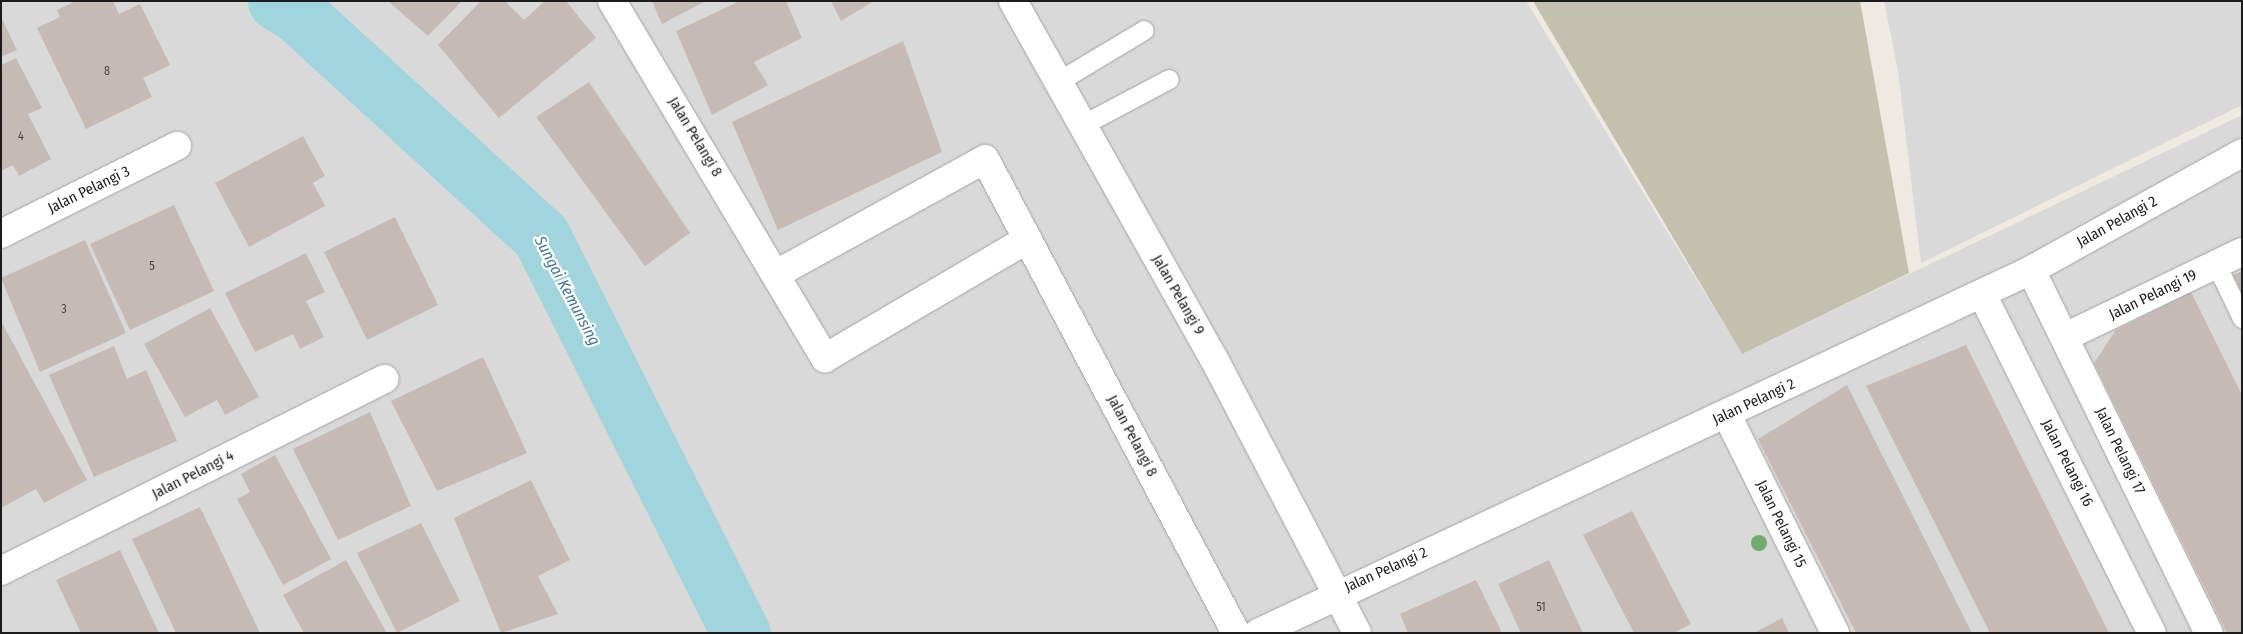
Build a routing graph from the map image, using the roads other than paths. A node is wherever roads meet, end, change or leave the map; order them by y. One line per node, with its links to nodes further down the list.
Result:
1 (612, 1): 14 (street, Jalan Pelangi 8)
2 (1013, 1): 5 (street, Jalan Pelangi 9)
3 (1144, 30): 5 (lane)
4 (1169, 79): 6 (lane)
5 (1057, 82): 6 (street, Jalan Pelangi 9)
6 (1082, 125): 21 (street, Jalan Pelangi 9)
7 (177, 146): 9 (street, Jalan Pelangi 3)
8 (2242, 153): 13 (street, Jalan Pelangi 2)
9 (1, 234)
10 (1028, 239): 14 (street, Jalan Pelangi 8); 14 (street, Jalan Pelangi 8); 22 (street, Jalan Pelangi 8)
11 (2242, 252): 12 (street, Jalan Pelangi 19)
12 (2216, 264): 16 (lane); 17 (street, Jalan Pelangi 19)
13 (2031, 270): 15 (street, Jalan Pelangi 2); 17 (street, Jalan Pelangi 17)
14 (778, 273)
15 (1982, 294): 19 (street, Jalan Pelangi 2); 26 (street, Jalan Pelangi 16)
16 (2242, 318)
17 (2065, 337): 27 (street, Jalan Pelangi 17)
18 (385, 379): 20 (street, Jalan Pelangi 4)
19 (1726, 416): 21 (street, Jalan Pelangi 2); 25 (street, Jalan Pelangi 15)
20 (1, 571)
21 (1339, 592): 23 (street, Jalan Pelangi 2); 24 (street, Jalan Pelangi 9)
22 (1236, 633)
23 (1258, 633)
24 (1357, 633)
25 (1835, 633)
26 (2152, 633)
27 (2209, 633)

